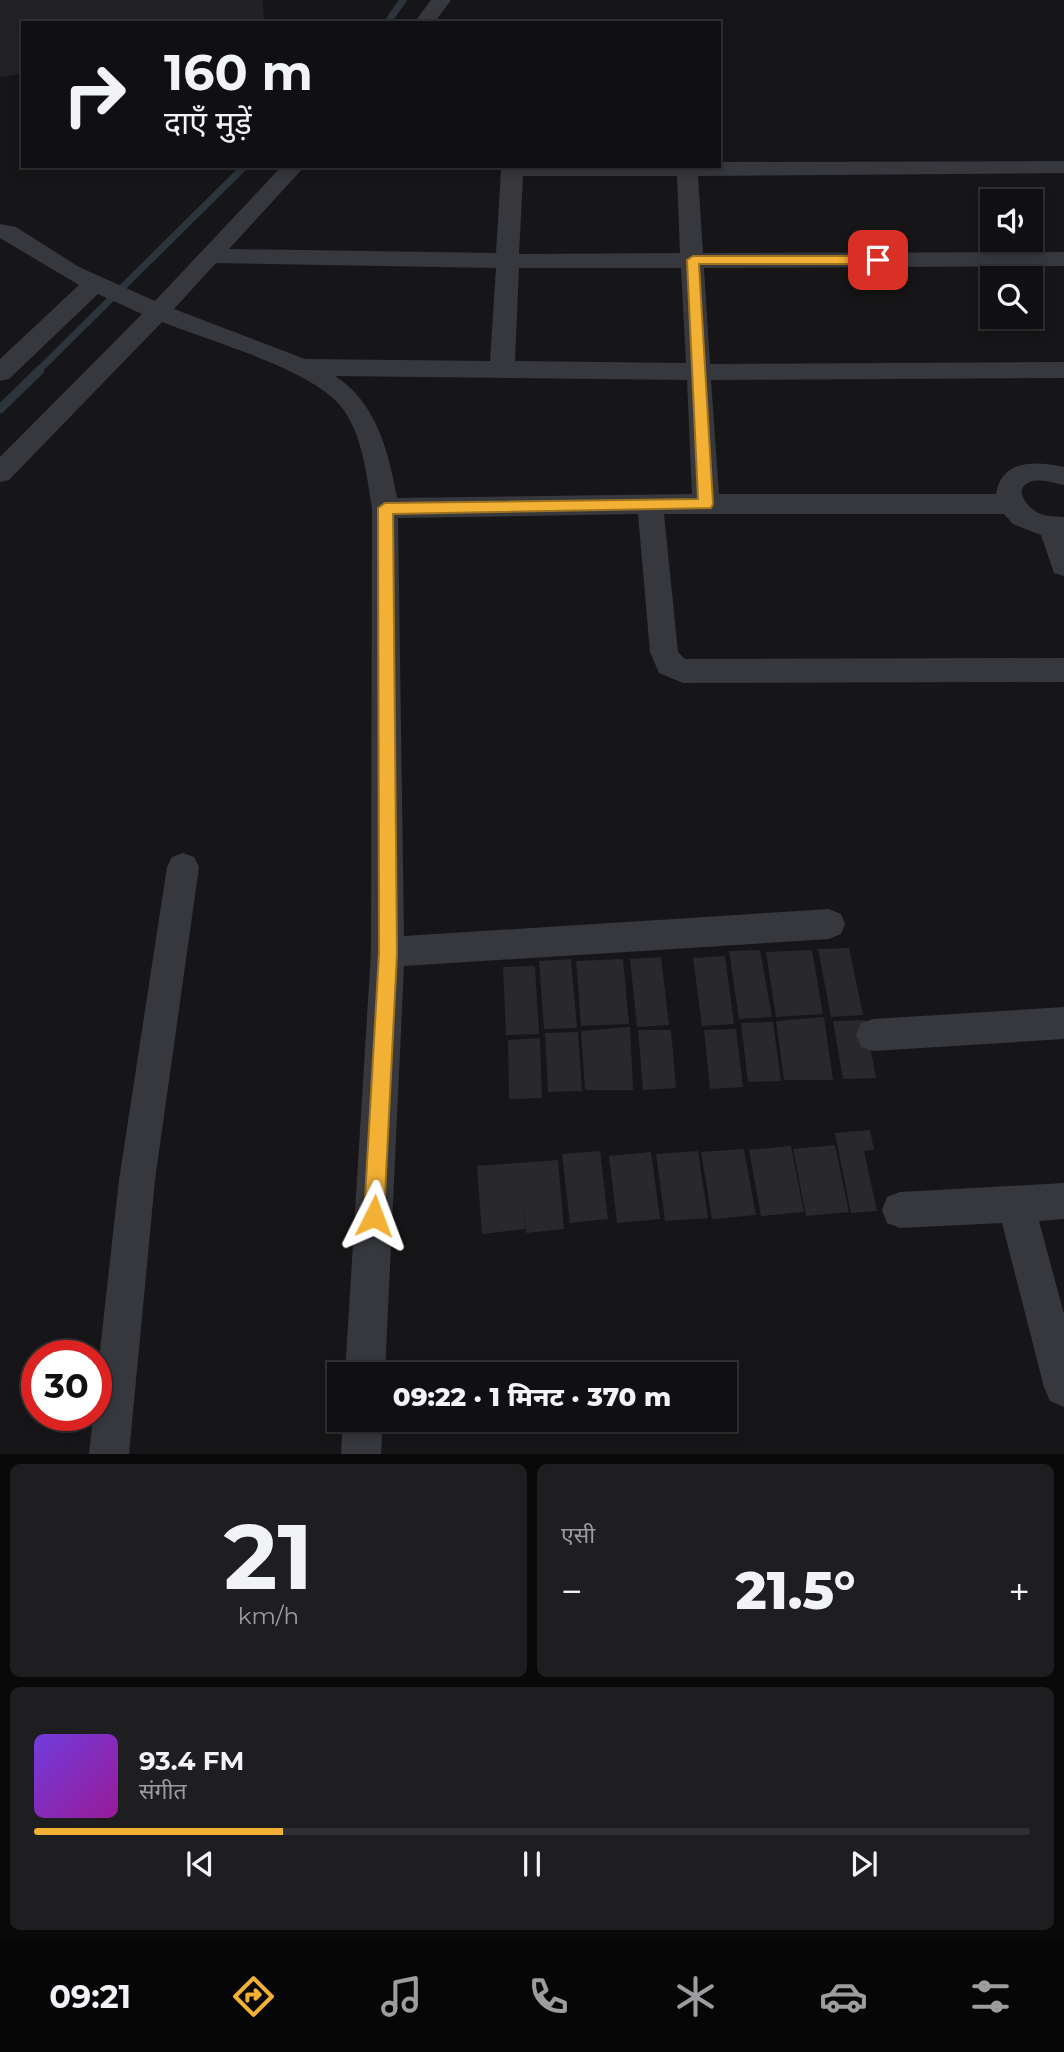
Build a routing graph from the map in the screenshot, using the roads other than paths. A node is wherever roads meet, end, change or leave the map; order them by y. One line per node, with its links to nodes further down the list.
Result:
1 (441, 0): 2 (street)
2 (425, 21)
3 (721, 167): 4 (street)
4 (1064, 167)
5 (292, 168): 9 (street)
6 (629, 168): 12 (street)
7 (687, 168): 11 (street)
8 (0, 231): 13 (street)
9 (211, 256): 12 (street); 14 (street)
10 (1064, 259): 11 (street)
11 (693, 260): 12 (street); 18 (street)
12 (506, 261): 16 (street)
13 (110, 290): 14 (street); 19 (street)
14 (158, 312): 15 (street); 20 (street)
15 (303, 367): 16 (street); 25 (street)
16 (502, 369): 18 (street)
17 (1064, 370): 18 (street)
18 (700, 372): 24 (street)
19 (0, 373)
20 (0, 472)
21 (1064, 476): 22 (street)
22 (1010, 503): 24 (street); 26 (street)
23 (650, 504): 24 (street); 25 (street); 28 (street)
24 (706, 504)
25 (385, 508): 31 (street)
26 (1058, 528): 27 (street)
27 (1064, 566)
28 (1064, 670)
29 (183, 867): 40 (street)
30 (829, 924): 31 (street)
31 (388, 953): 37 (street)
32 (1064, 1023): 33 (street)
33 (873, 1035)
34 (1064, 1201): 35 (street)
35 (1016, 1204): 36 (street); 38 (street)
36 (900, 1210)
37 (366, 1362)
38 (1061, 1366)
39 (362, 1432): 41 (street)
40 (109, 1454)
41 (361, 1454)

